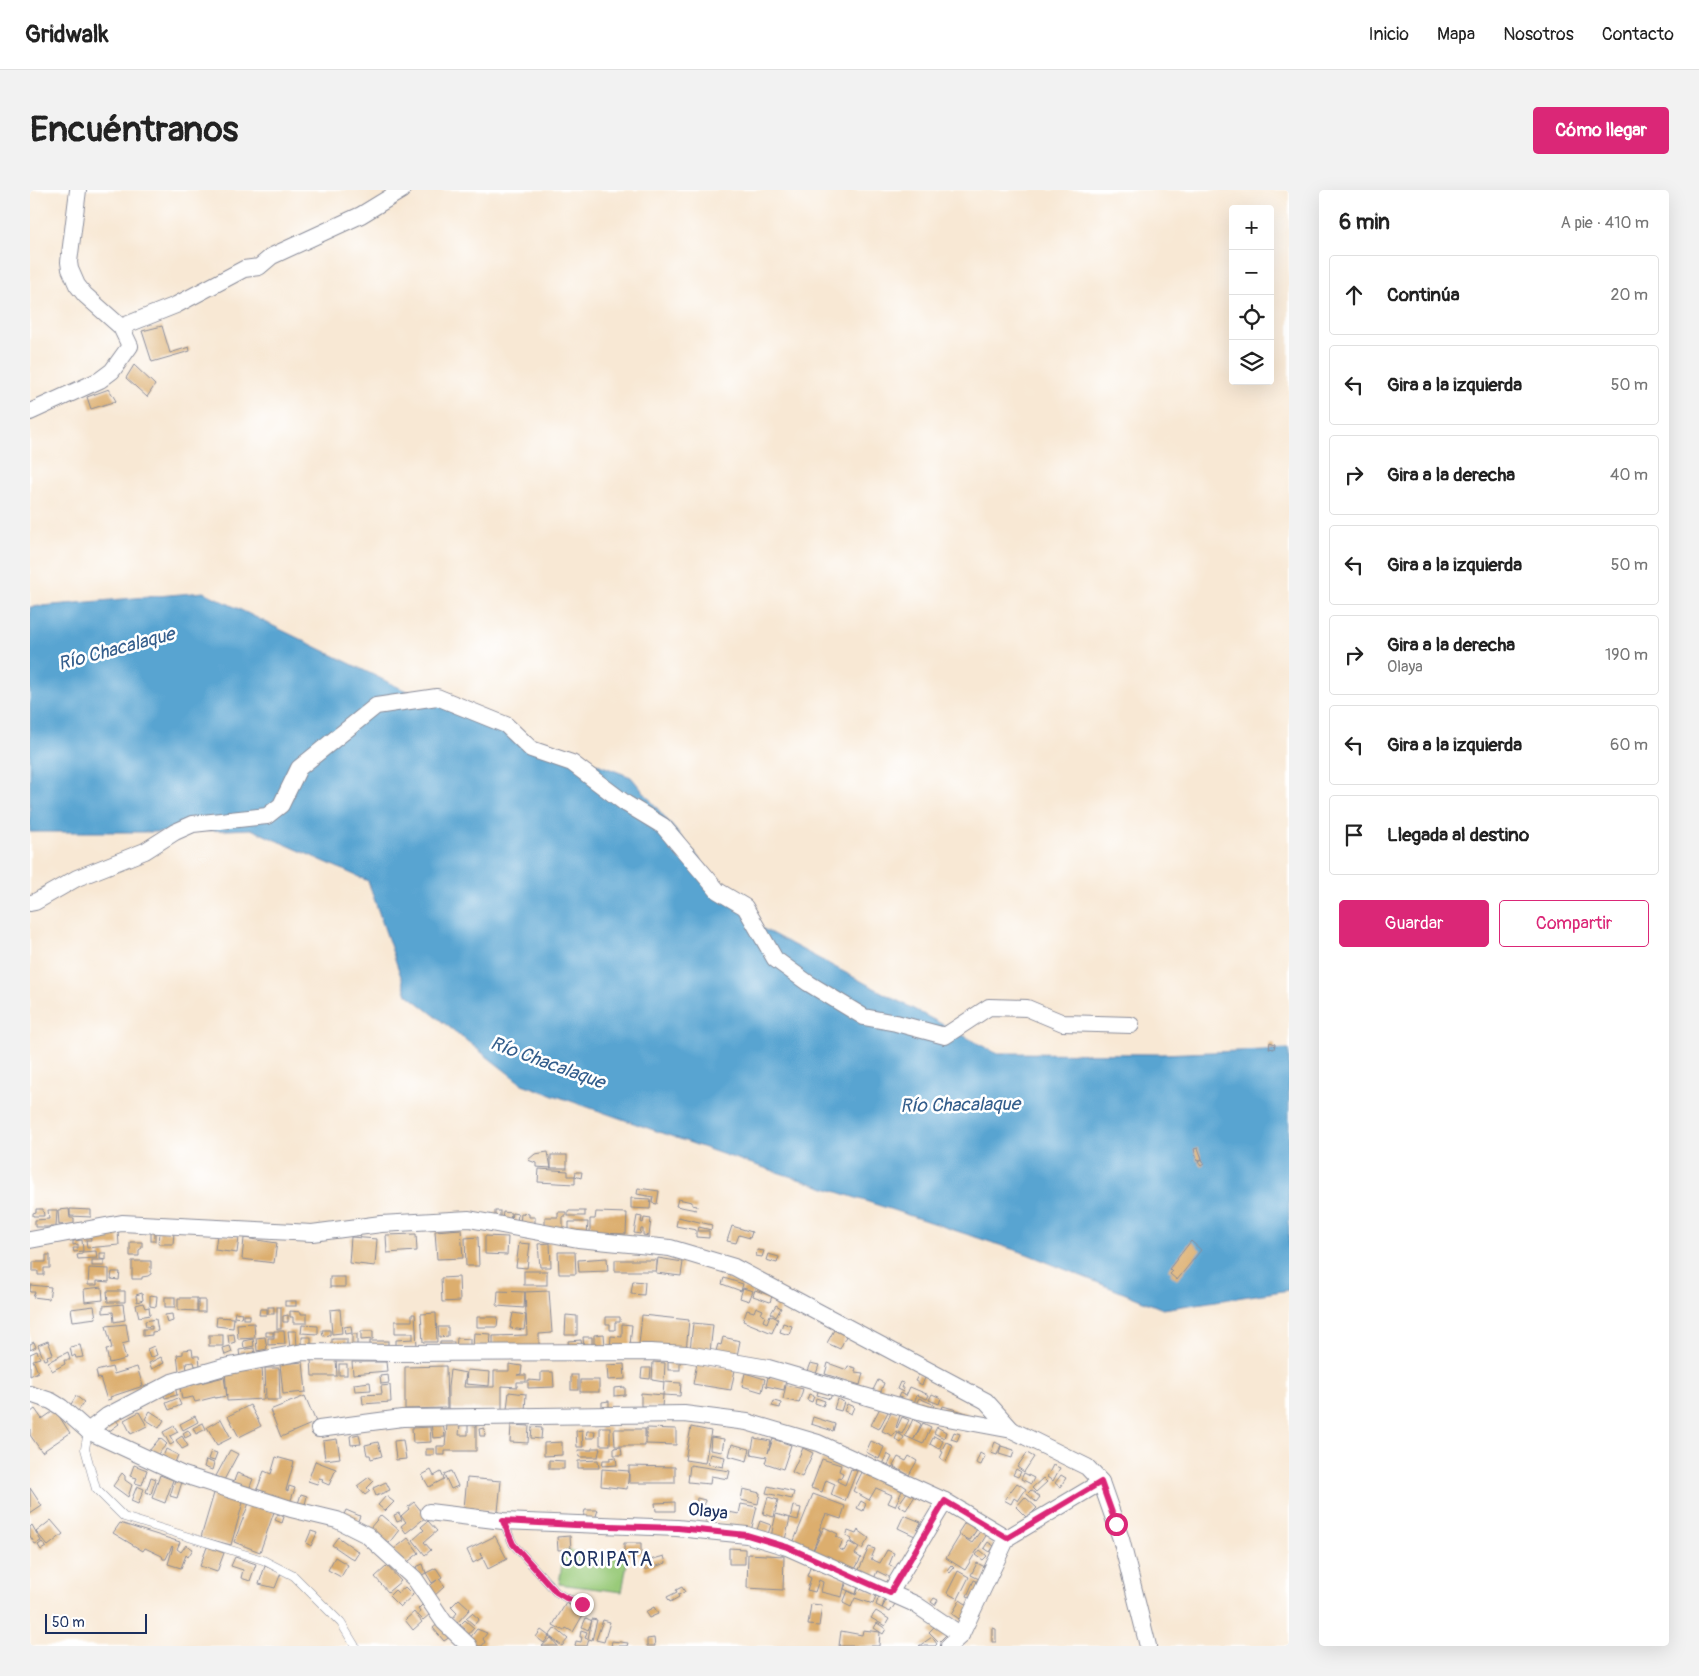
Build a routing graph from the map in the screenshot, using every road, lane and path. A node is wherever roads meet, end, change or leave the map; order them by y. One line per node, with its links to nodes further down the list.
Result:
1 (78, 190): 3 (street)
2 (402, 190): 3 (street)
3 (122, 327): 4 (street)
4 (30, 412)
5 (30, 903): 6 (street)
6 (1131, 1026)
7 (30, 1240): 10 (street)
8 (30, 1394): 11 (street)
9 (319, 1429): 13 (street)
10 (1012, 1430): 11 (street); 12 (street)
11 (88, 1431): 20 (lane); 21 (street)
12 (1101, 1482): 16 (street); 22 (street)
13 (945, 1501): 16 (street); 17 (street)
14 (429, 1512): 15 (street, Olaya)
15 (503, 1521): 17 (street, Olaya); 18 (lane)
16 (1007, 1538): 19 (street)
17 (890, 1593): 19 (street, Olaya)
18 (582, 1604)
19 (955, 1641)
20 (355, 1646)
21 (469, 1646)
22 (1148, 1646)

